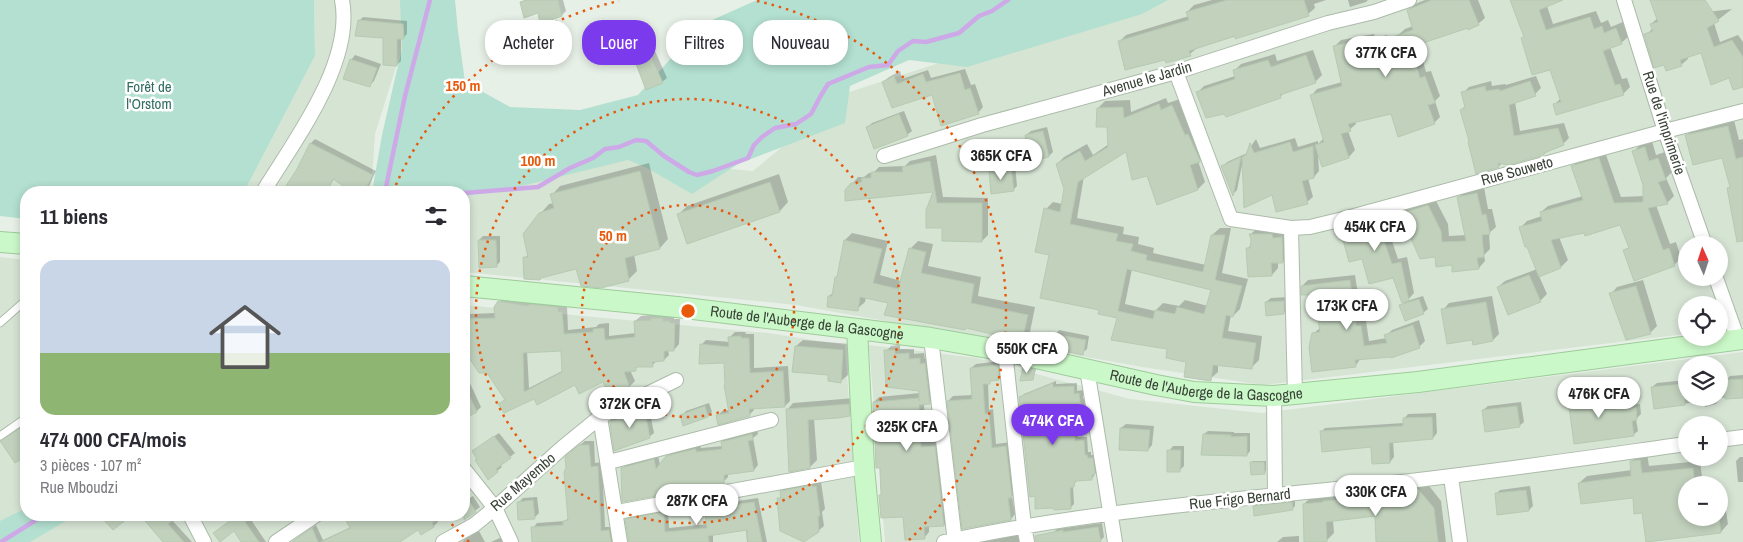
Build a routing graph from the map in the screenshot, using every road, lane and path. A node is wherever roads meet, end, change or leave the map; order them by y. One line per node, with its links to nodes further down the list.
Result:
1 (342, 0): 8 (street)
2 (1409, 0): 4 (street, Avenue le Jardin)
3 (1624, 0): 6 (street, Rue de l'imprimerie)
4 (1176, 72): 7 (street, Avenue le Jardin); 9 (street, Rue Souweto)
5 (1743, 111): 6 (street, Rue Souweto)
6 (1665, 131): 9 (street, Rue Souweto); 10 (street, Rue de l'imprimerie)
7 (884, 156)
8 (266, 186)
9 (1291, 228): 23 (street)
10 (1702, 236)
11 (0, 242): 12 (street)
12 (20, 244)
13 (1719, 286): 19 (street)
14 (470, 287): 17 (street, Route de l'Auberge de la Gascogne)
15 (20, 305): 16 (lane)
16 (0, 323)
17 (857, 329): 18 (street, Route de l'Auberge de la Gascogne); 33 (street)
18 (931, 338): 20 (street, Route de l'Auberge de la Gascogne); 43 (street)
19 (1741, 340): 23 (street, Route de l'Auberge de la Gascogne)
20 (1004, 350): 21 (street, Route de l'Auberge de la Gascogne); 42 (street)
21 (1087, 369): 24 (street, Route de l'Auberge de la Gascogne); 39 (street)
22 (676, 380): 25 (street, Rue Mayembo)
23 (1294, 394): 24 (street, Route de l'Auberge de la Gascogne)
24 (1274, 396): 36 (street)
25 (600, 417): 32 (street); 37 (street, Rue Mayembo)
26 (771, 420): 32 (street)
27 (20, 422): 28 (lane)
28 (0, 436)
29 (1743, 437): 30 (street)
30 (1728, 439)
31 (1678, 445): 35 (street, Rue Frigo Bernard)
32 (609, 462): 38 (street)
33 (864, 467): 38 (street); 49 (street)
34 (470, 477): 37 (street)
35 (1451, 477): 36 (street, Rue Frigo Bernard); 52 (street)
36 (1275, 496): 39 (street, Rue Frigo Bernard)
37 (495, 508): 46 (street, Rue Mayembo); 47 (street)
38 (617, 512): 48 (street)
39 (1110, 513): 42 (street, Rue Frigo Bernard); 51 (street)
40 (193, 521): 44 (street)
41 (307, 521): 45 (street)
42 (1024, 526): 43 (street, Rue Frigo Bernard); 50 (street)
43 (951, 541)
44 (204, 542)
45 (276, 542)
46 (443, 542)
47 (512, 542)
48 (620, 542)
49 (871, 542)
50 (1028, 542)
51 (1115, 542)
52 (1460, 542)

